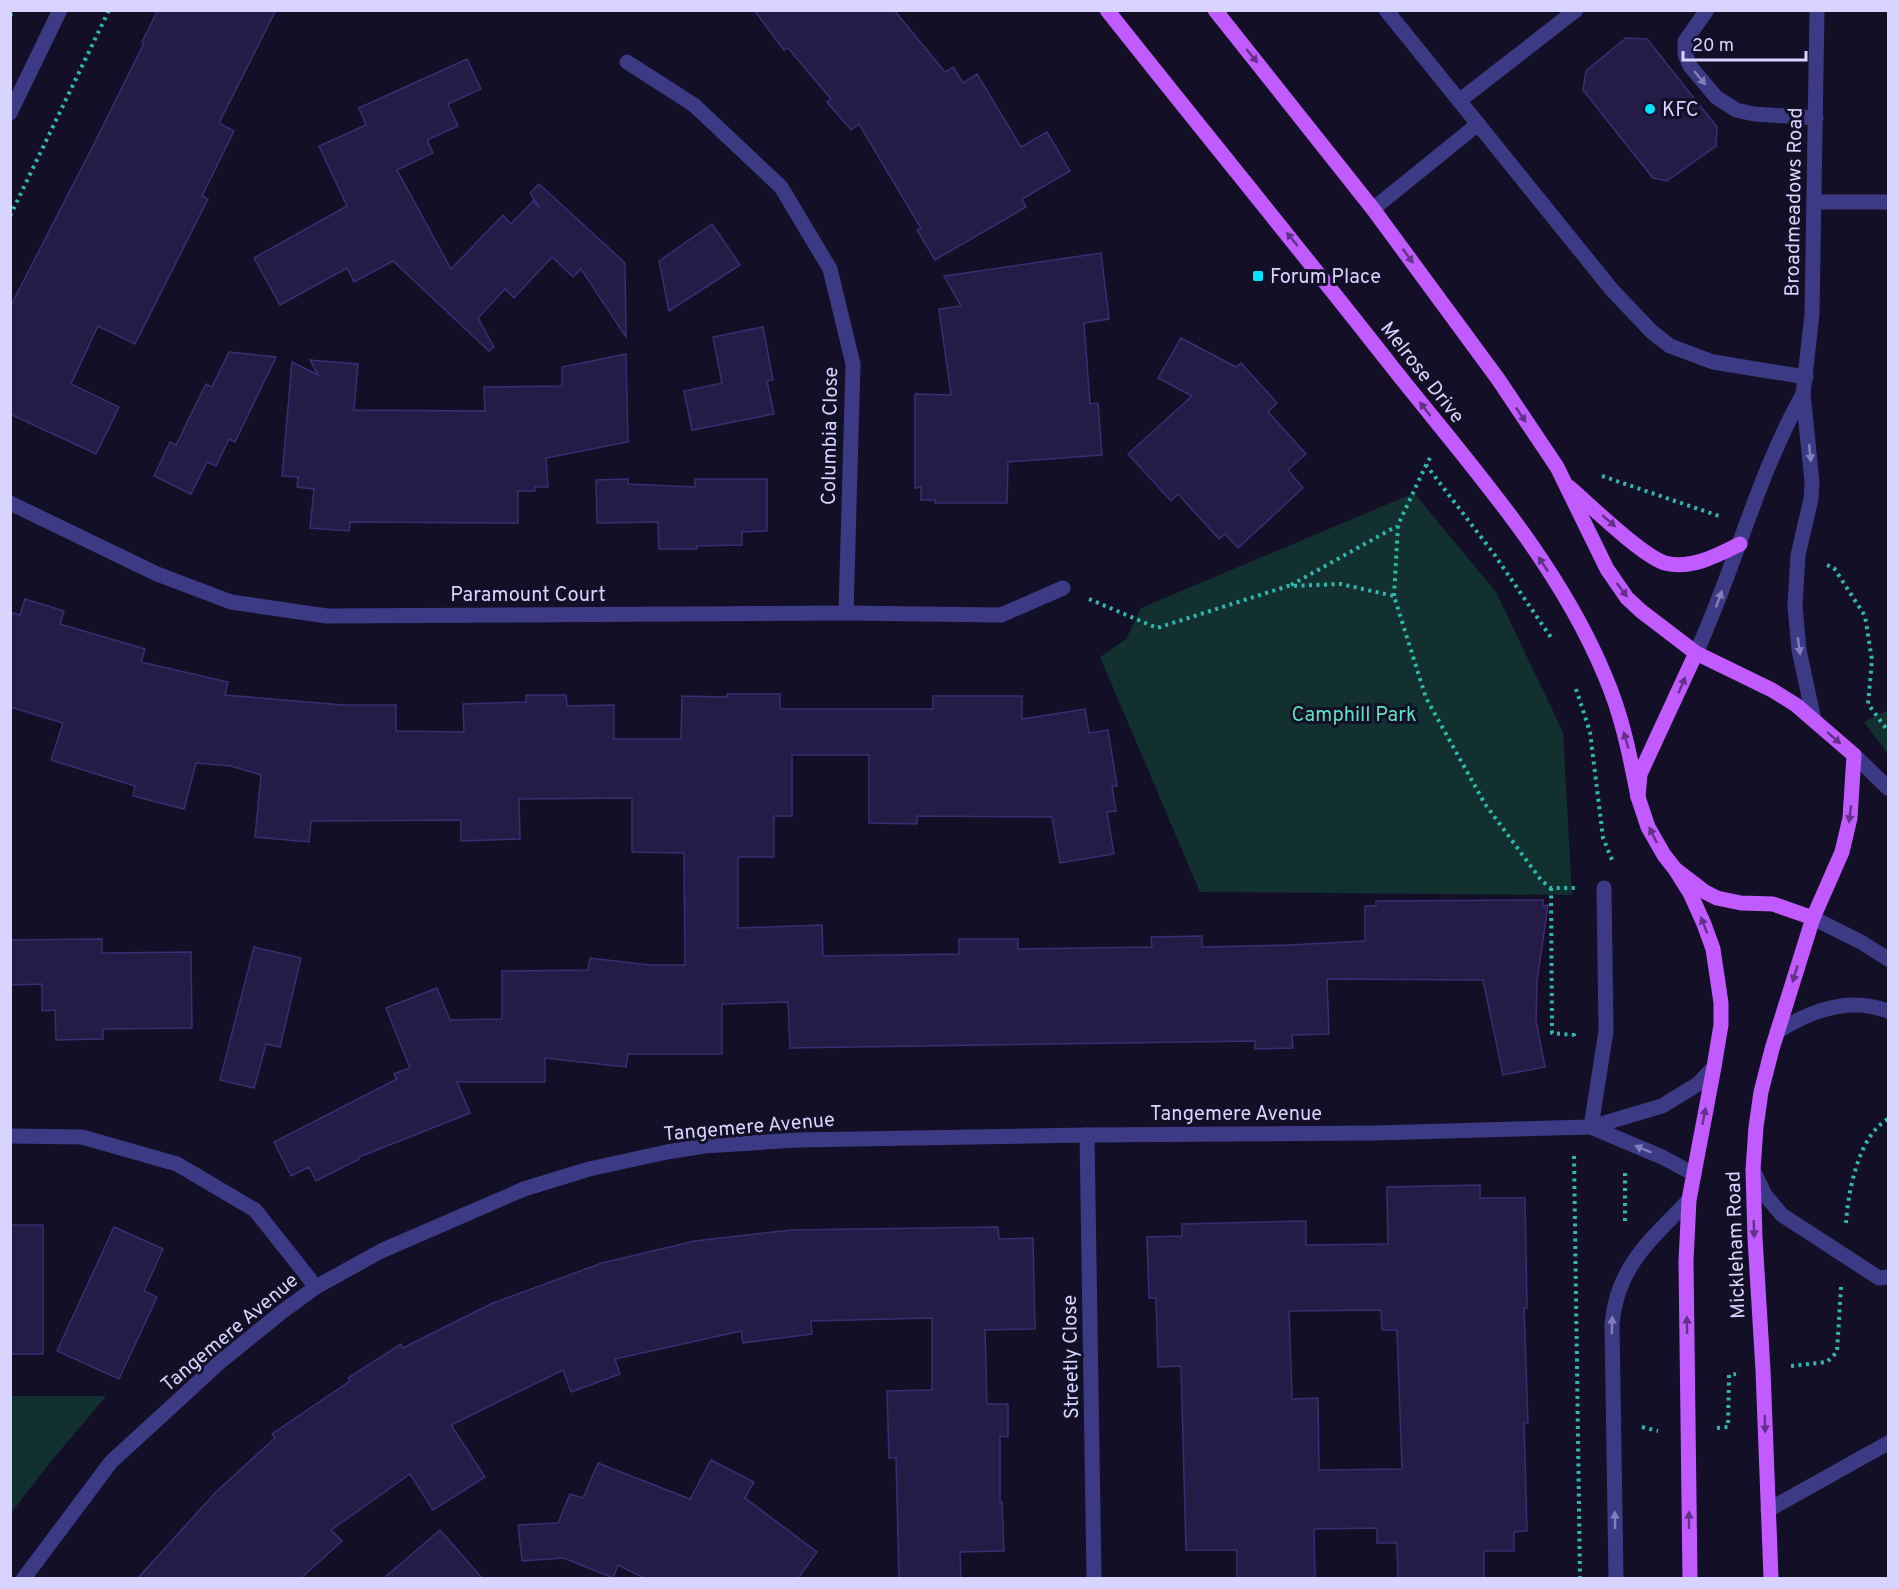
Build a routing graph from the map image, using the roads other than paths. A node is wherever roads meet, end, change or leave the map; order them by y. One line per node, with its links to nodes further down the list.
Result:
1 (60, 10): 10 (street)
2 (1107, 10): 27 (main road, Melrose Drive, one-way to 2)
3 (1215, 10): 15 (main road, one-way to 15)
4 (1386, 10): 9 (street)
5 (1576, 10): 9 (street)
6 (1707, 10): 11 (street, one-way to 11)
7 (1817, 10): 11 (street, Broadmeadows Road)
8 (627, 62): 22 (street, Columbia Close)
9 (1459, 101): 12 (street)
10 (10, 113)
11 (1816, 118): 13 (street, Broadmeadows Road)
12 (1478, 124): 15 (street); 16 (street)
13 (1815, 202): 14 (street); 16 (street, Broadmeadows Road)
14 (1888, 202)
15 (1373, 209): 18 (main road, one-way to 18)
16 (1806, 378): 17 (street, Broadmeadows Road)
17 (1803, 394): 20 (street, Broadmeadows Road); 24 (street, Broadmeadows Road, one-way to 24)
18 (1565, 483): 20 (main road, one-way to 20); 23 (main road, one-way to 23)
19 (10, 503): 22 (street, Paramount Court)
20 (1740, 543): 23 (street, Broadmeadows Road, one-way to 20)
21 (1063, 588): 22 (street, Paramount Court)
22 (846, 613)
23 (1696, 653): 24 (main road); 27 (main road, one-way to 23)
24 (1814, 720): 25 (main road, one-way to 25)
25 (1854, 755): 26 (street); 30 (main road, Mickleham Road, one-way to 30)
26 (1888, 788)
27 (1638, 797): 28 (main road, Melrose Drive, one-way to 27)
28 (1675, 869): 30 (main road); 34 (main road, Mickleham Road, one-way to 28)
29 (1604, 888): 35 (street)
30 (1813, 918): 31 (street); 33 (main road, Mickleham Road, one-way to 33)
31 (1888, 959)
32 (1888, 1011): 33 (street)
33 (1777, 1032): 38 (main road, Mickleham Road)
34 (1714, 1067): 35 (street, Tangemere Avenue); 39 (main road, Mickleham Road, one-way to 34)
35 (1591, 1128): 36 (street, Tangemere Avenue); 39 (street, Tangemere Avenue, one-way to 35)
36 (1087, 1135): 42 (street, Tangemere Avenue); 46 (street, Streetly Close)
37 (10, 1136): 42 (street)
38 (1753, 1170): 41 (street); 44 (main road, Mickleham Road, one-way to 44)
39 (1694, 1174): 40 (main road, Mickleham Road)
40 (1689, 1200): 47 (street, one-way to 40); 48 (main road, Mickleham Road, one-way to 40)
41 (1888, 1277)
42 (316, 1287): 45 (street, Tangemere Avenue)
43 (1888, 1443): 44 (street)
44 (1768, 1510): 49 (main road, Mickleham Road)
45 (24, 1578)
46 (1094, 1578)
47 (1616, 1578)
48 (1690, 1578)
49 (1771, 1578)

